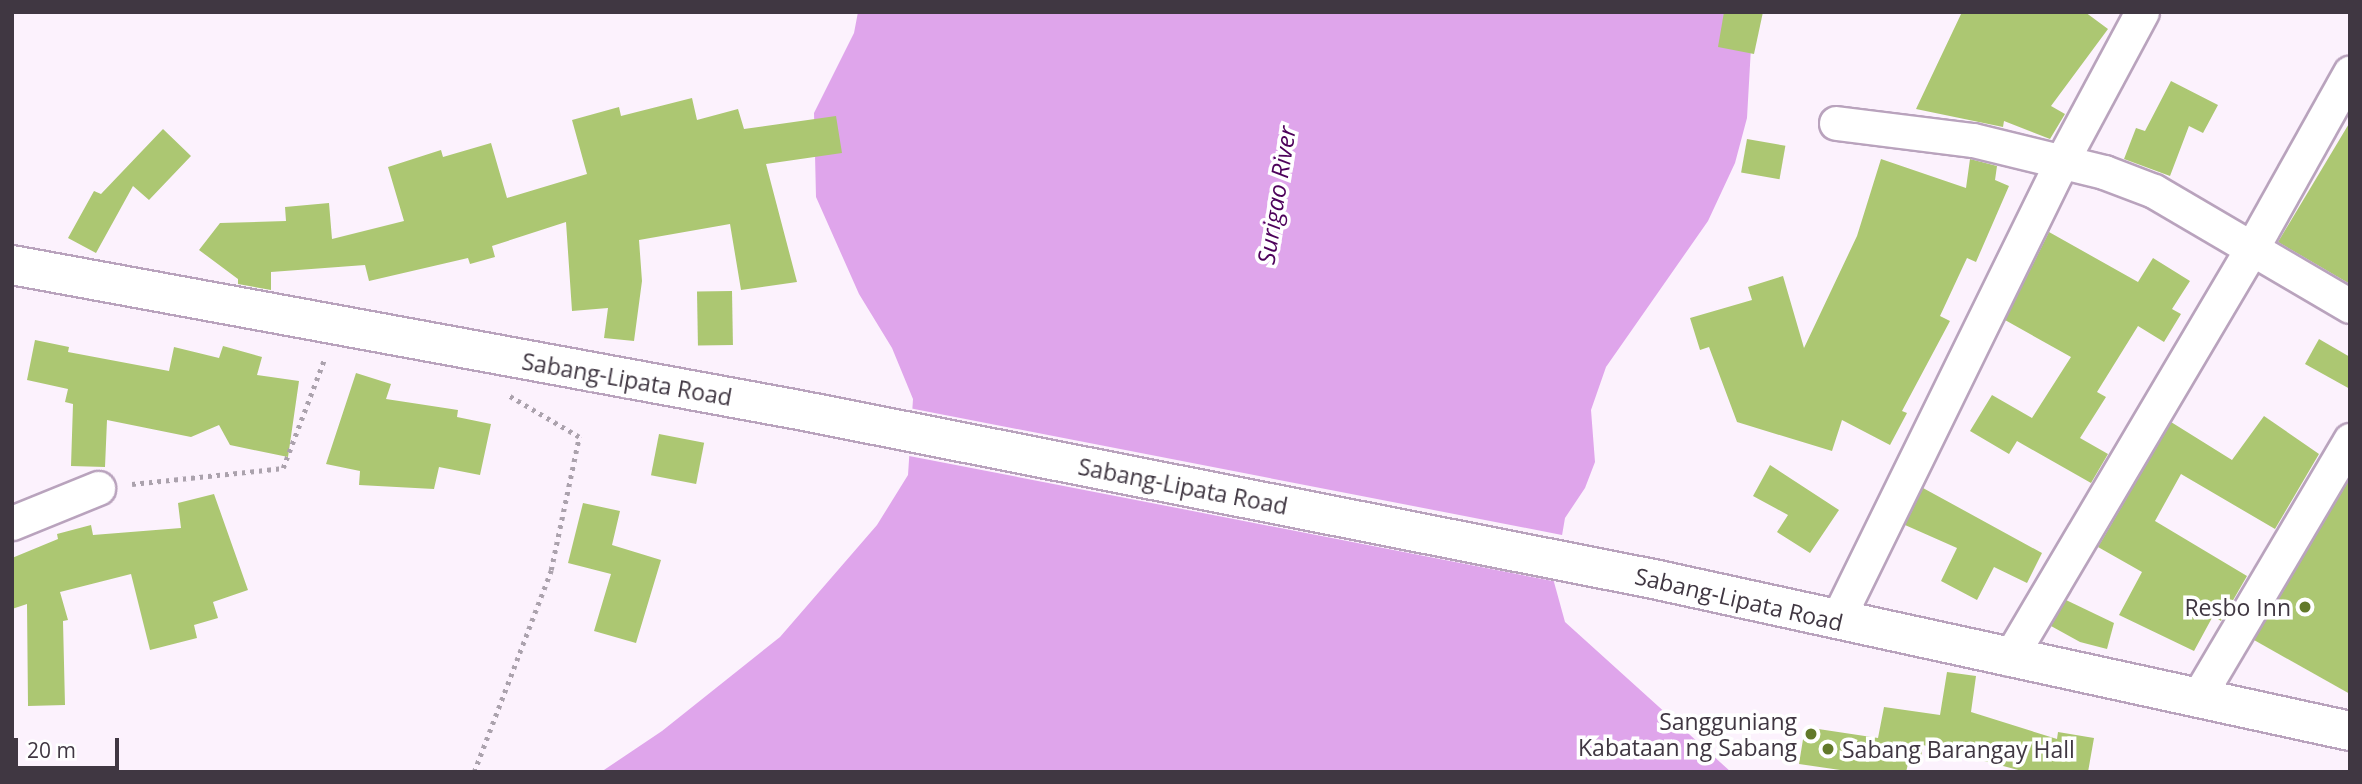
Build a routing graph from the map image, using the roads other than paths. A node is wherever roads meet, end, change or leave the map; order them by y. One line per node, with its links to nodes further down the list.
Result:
1 (2142, 12): 4 (street)
2 (2350, 73): 5 (street)
3 (1836, 123): 4 (street)
4 (2062, 161): 5 (street); 11 (street)
5 (2252, 248): 7 (street); 12 (street)
6 (12, 265): 11 (main road, Sabang-Lipata Road)
7 (2350, 306)
8 (2350, 440): 13 (street)
9 (99, 488): 10 (street)
10 (12, 523)
11 (1837, 620): 12 (main road, Sabang-Lipata Road)
12 (2009, 659): 13 (main road, Sabang-Lipata Road)
13 (2197, 699): 14 (main road, Sabang-Lipata Road)
14 (2350, 731)

